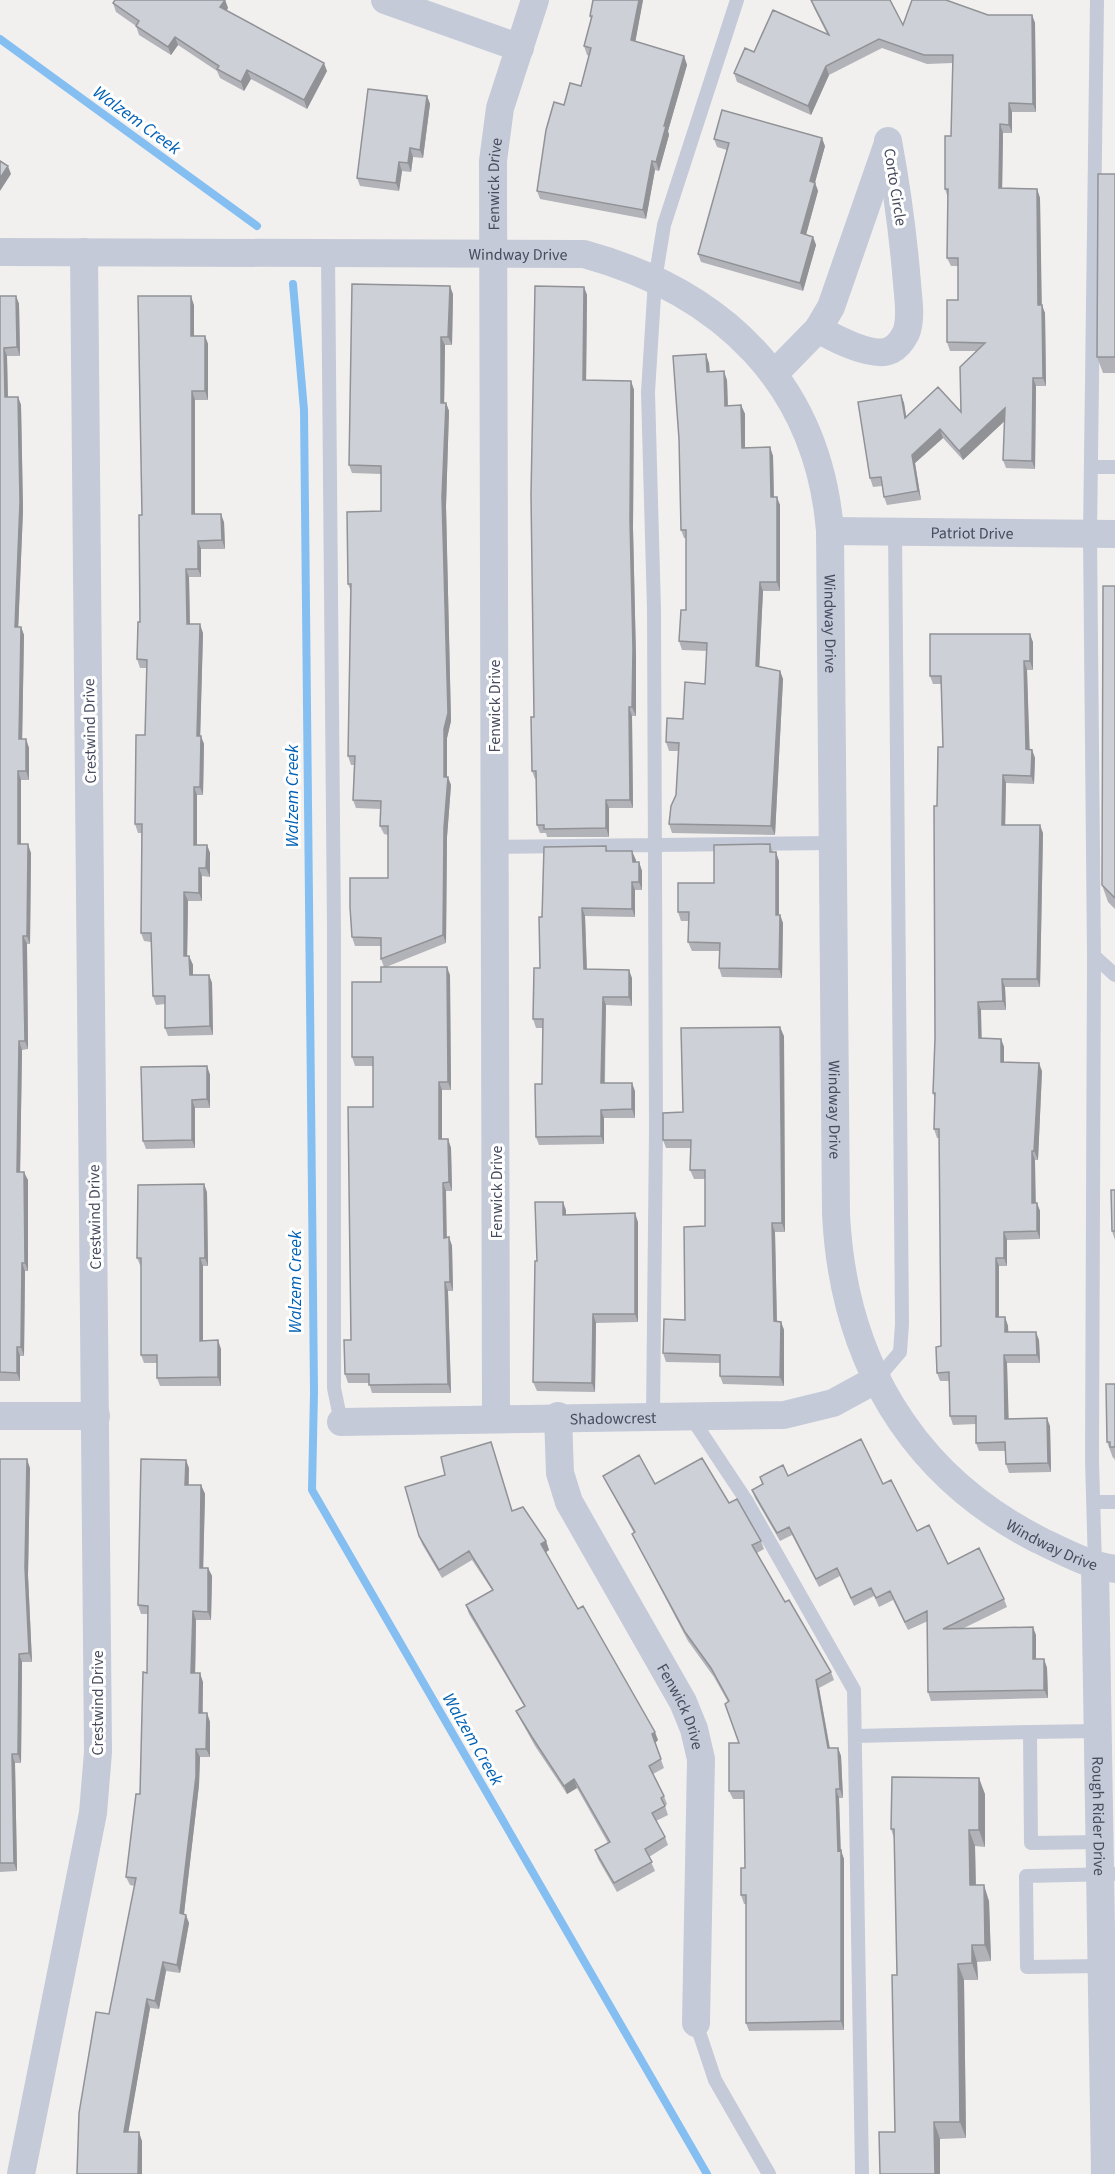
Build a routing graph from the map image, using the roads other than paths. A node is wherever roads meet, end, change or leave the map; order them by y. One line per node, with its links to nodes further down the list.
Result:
1 (385, 0): 5 (street)
2 (535, 0): 5 (street, Fenwick Drive)
3 (737, 0): 10 (lane)
4 (1097, 0): 13 (lane)
5 (519, 48): 8 (street, Fenwick Drive)
6 (0, 252): 7 (street, Windway Drive)
7 (84, 252): 9 (street, Windway Drive); 25 (street, Crestwind Drive)
8 (493, 253): 9 (street, Windway Drive); 10 (street, Windway Drive); 20 (street, Fenwick Drive)
9 (328, 254): 30 (lane)
10 (656, 279): 12 (street, Windway Drive); 19 (lane)
11 (818, 329): 11 (street, Corto Circle); 12 (street, Corto Circle)
12 (775, 373): 15 (street, Windway Drive)
13 (1091, 467): 14 (lane); 17 (lane)
14 (1115, 467)
15 (830, 531): 16 (street, Patriot Drive); 18 (street, Windway Drive)
16 (895, 531): 17 (street, Patriot Drive); 23 (lane)
17 (1103, 534): 21 (lane)
18 (833, 843): 19 (lane); 23 (street, Windway Drive)
19 (654, 845): 20 (lane); 27 (lane)
20 (495, 847): 29 (street, Fenwick Drive)
21 (1094, 956): 22 (lane); 31 (lane)
22 (1115, 975)
23 (877, 1379): 28 (street, Shadowcrest); 33 (street, Windway Drive)
24 (0, 1416): 25 (street)
25 (96, 1416): 43 (street, Crestwind Drive)
26 (558, 1416): 27 (street, Shadowcrest); 29 (street, Shadowcrest); 41 (street, Fenwick Drive)
27 (652, 1416): 28 (street, Shadowcrest)
28 (691, 1416): 36 (lane)
29 (496, 1417): 30 (street, Shadowcrest)
30 (341, 1422)
31 (1093, 1502): 32 (lane); 33 (lane)
32 (1115, 1502)
33 (1105, 1568): 34 (street, Rough Rider Drive)
34 (1098, 1731): 35 (lane); 37 (street, Rough Rider Drive)
35 (1030, 1732): 36 (lane); 38 (lane)
36 (855, 1736): 45 (lane)
37 (1107, 1798): 38 (street, Rough Rider Drive)
38 (1099, 1842): 39 (street, Rough Rider Drive)
39 (1108, 1874): 40 (street, Rough Rider Drive); 40 (lane)
40 (1106, 1956): 42 (street, Rough Rider Drive)
41 (696, 2023): 44 (lane)
42 (1108, 2163)
43 (21, 2174)
44 (769, 2174)
45 (862, 2174)

